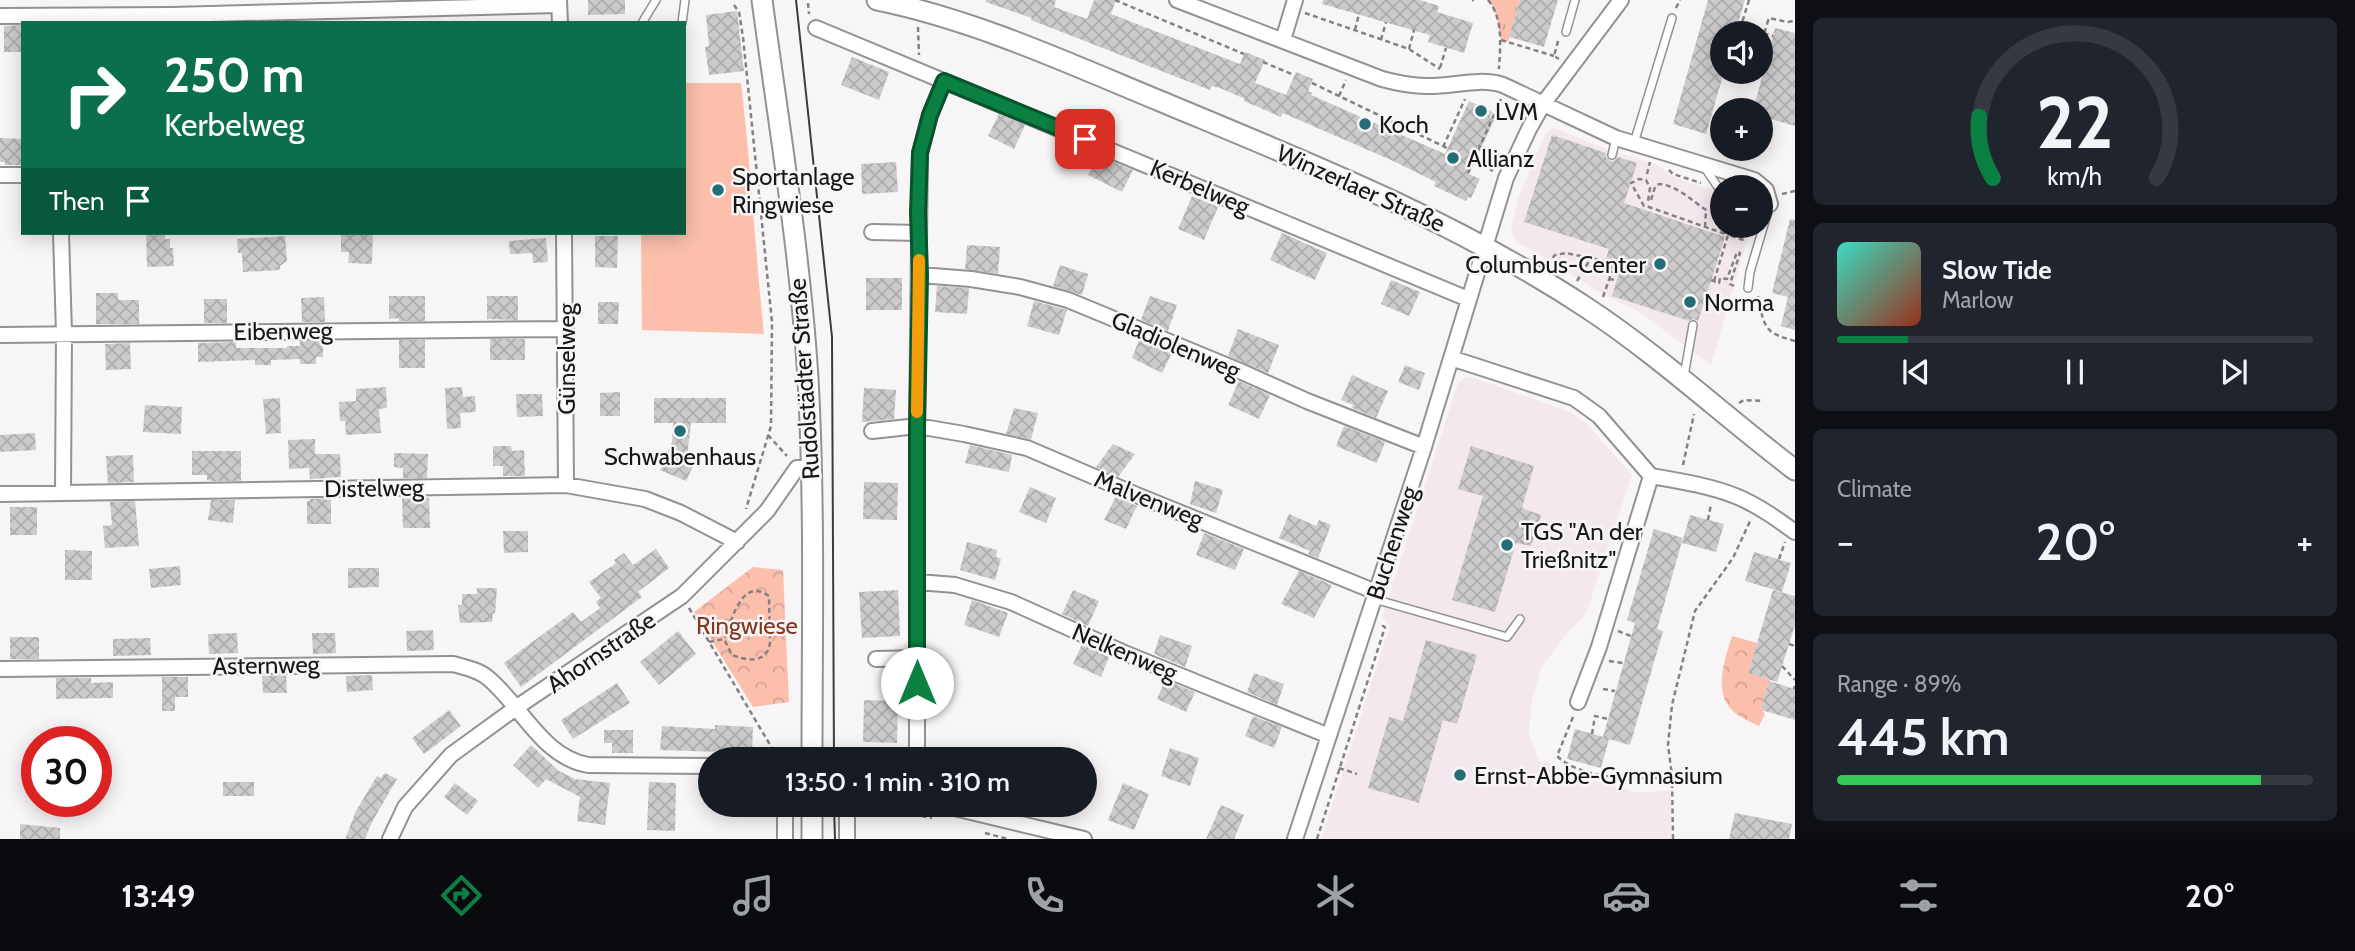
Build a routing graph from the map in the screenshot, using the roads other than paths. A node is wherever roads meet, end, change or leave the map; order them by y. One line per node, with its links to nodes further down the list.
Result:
1 (656, 0): 13 (lane)
2 (685, 0): 14 (lane)
3 (762, 0): 45 (main road, Rudolstädter Straße)
4 (877, 0): 32 (main road, Winzerlaer Straße)
5 (1177, 0): 17 (street)
6 (1576, 0): 16 (lane)
7 (1621, 0): 19 (street, Buchenweg)
8 (559, 2): 10 (street); 12 (street)
9 (1294, 4): 17 (street)
10 (0, 16)
11 (1672, 18): 21 (lane)
12 (560, 21)
13 (643, 21)
14 (682, 21)
15 (816, 27): 18 (street, Kerbelweg)
16 (1566, 32)
17 (1283, 40): 19 (street)
18 (944, 81): 29 (street); 35 (street, Kerbelweg)
19 (1543, 104): 20 (street); 32 (street, Buchenweg)
20 (1616, 138): 21 (street); 22 (lane)
21 (1633, 144): 23 (street)
22 (1612, 155)
23 (1703, 164): 26 (lane); 27 (street)
24 (0, 175): 25 (street)
25 (21, 175)
26 (1710, 175)
27 (1775, 202): 34 (lane)
28 (872, 232): 29 (street)
29 (919, 233): 33 (street)
30 (61, 235): 38 (street)
31 (564, 235): 37 (street, Günselweg)
32 (1484, 246): 35 (street, Buchenweg); 41 (main road, Winzerlaer Straße)
33 (920, 275): 42 (street); 44 (street, Gladiolenweg)
34 (1748, 288)
35 (1468, 299): 40 (street, Buchenweg)
36 (1693, 326): 41 (lane)
37 (566, 328): 38 (street, Eibenweg); 48 (street, Günselweg)
38 (64, 334): 39 (street, Eibenweg); 49 (street)
39 (0, 335)
40 (1451, 358): 44 (street, Buchenweg); 47 (street)
41 (1684, 380): 46 (main road, Winzerlaer Straße)
42 (917, 426): 43 (street, Malvenweg); 53 (street); 54 (street, Malvenweg)
43 (872, 431)
44 (1424, 447): 54 (street, Buchenweg)
45 (804, 468): 52 (street, Ahornstraße); 62 (main road, Rudolstädter Straße)
46 (1795, 470)
47 (1651, 476): 51 (street); 59 (street)
48 (566, 485): 49 (street, Distelweg); 52 (street, Distelweg)
49 (63, 492): 50 (street, Distelweg)
50 (0, 494)
51 (1795, 532)
52 (737, 542): 60 (street, Ahornstraße)
53 (918, 582): 56 (street); 61 (street, Nelkenweg)
54 (1375, 595): 55 (lane); 61 (street, Buchenweg)
55 (1520, 619)
56 (918, 658): 57 (street); 63 (street)
57 (876, 659)
58 (0, 669): 60 (street, Asternweg)
59 (1576, 706)
60 (517, 707): 64 (street, Asternweg); 69 (street, Ahornstraße)
61 (1329, 736): 74 (street, Buchenweg)
62 (812, 747)
63 (917, 747)
64 (698, 766)
65 (785, 817): 70 (street)
66 (812, 817): 71 (main road)
67 (847, 817): 72 (street)
68 (992, 817): 73 (street)
69 (390, 839)
70 (785, 839)
71 (811, 839)
72 (847, 839)
73 (1084, 839)
74 (1295, 839)

